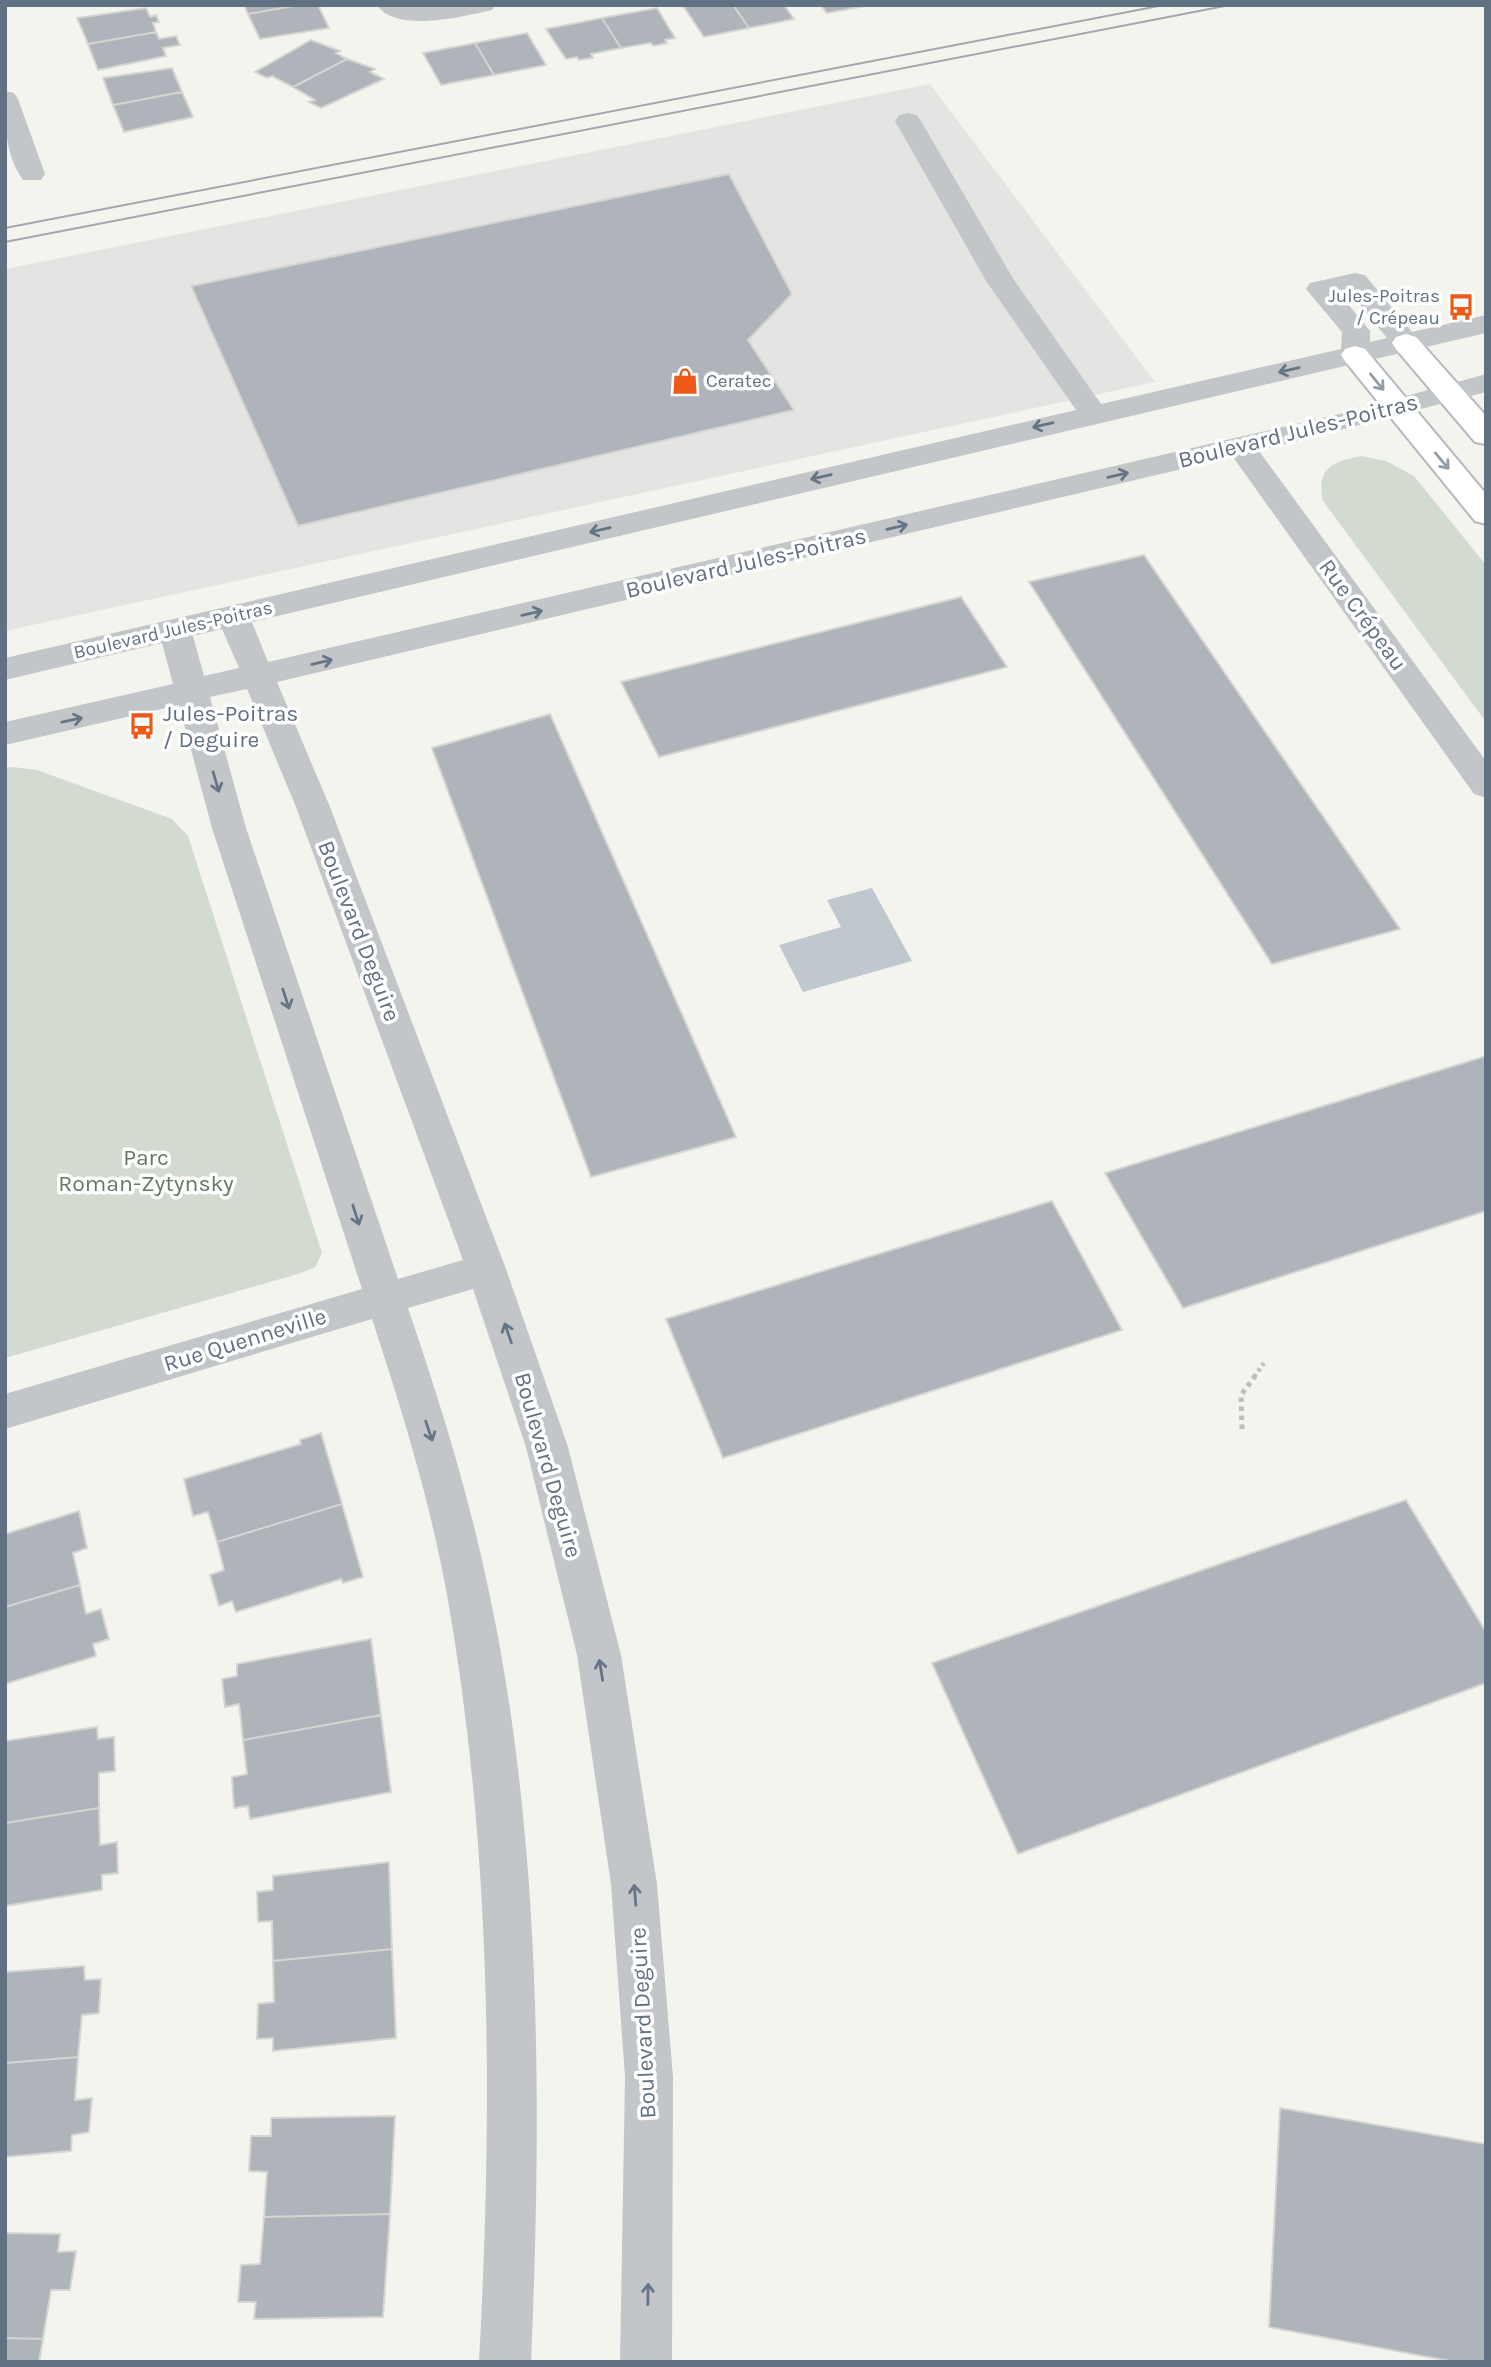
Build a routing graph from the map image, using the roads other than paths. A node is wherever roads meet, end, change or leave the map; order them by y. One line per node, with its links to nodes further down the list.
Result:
1 (389, 5): 2 (street)
2 (483, 5)
3 (5, 99): 5 (street)
4 (908, 121): 12 (street)
5 (32, 174)
6 (1486, 324): 7 (street, Boulevard Jules-Poitras)
7 (1406, 342): 8 (street, Boulevard Jules-Poitras); 8 (street); 10 (highway)
8 (1355, 355): 11 (highway, one-way to 11); 12 (street, Boulevard Jules-Poitras, one-way to 12)
9 (1486, 383): 10 (street, Boulevard Jules-Poitras)
10 (1448, 392): 11 (street, Boulevard Jules-Poitras); 13 (highway)
11 (1398, 409): 14 (street, Boulevard Jules-Poitras); 15 (highway, one-way to 15)
12 (1093, 414): 16 (street, Boulevard Jules-Poitras, one-way to 16)
13 (1486, 435)
14 (1240, 446): 19 (street, Boulevard Jules-Poitras, one-way to 14); 22 (street, Rue Crépeau)
15 (1486, 514)
16 (233, 616): 17 (street, Boulevard Jules-Poitras); 19 (street, Boulevard Deguire)
17 (175, 630): 18 (street, Boulevard Jules-Poitras); 20 (street)
18 (5, 668)
19 (256, 677): 20 (street, Boulevard Jules-Poitras); 23 (street, Boulevard Deguire)
20 (192, 693): 21 (street, Boulevard Jules-Poitras, one-way to 20); 24 (street, one-way to 24)
21 (5, 734)
22 (1486, 786)
23 (485, 1269): 24 (street, Rue Quenneville); 27 (street, Boulevard Deguire, one-way to 23)
24 (384, 1299): 25 (street, Rue Quenneville); 26 (street, one-way to 26)
25 (5, 1412)
26 (505, 2362)
27 (646, 2362)

